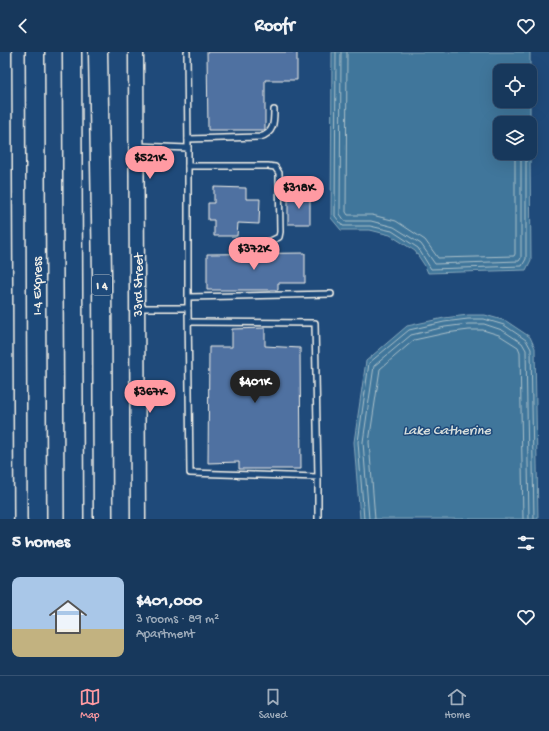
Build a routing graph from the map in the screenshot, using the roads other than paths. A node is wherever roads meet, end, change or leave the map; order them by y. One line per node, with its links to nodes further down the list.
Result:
1 (35, 52): 20 (highway, I-4 Express)
2 (72, 52): 21 (highway)
3 (98, 52): 22 (highway, I 4)
4 (136, 52): 9 (street, 33rd Street)
5 (187, 52): 8 (lane)
6 (2, 53): 19 (highway)
7 (274, 110): 8 (lane)
8 (188, 138): 10 (lane)
9 (136, 146): 10 (lane); 15 (street, 33rd Street)
10 (188, 148): 11 (lane)
11 (188, 166): 12 (lane); 14 (lane)
12 (250, 243)
13 (331, 294): 14 (lane)
14 (188, 296): 16 (lane)
15 (137, 308): 16 (lane); 23 (street, 33rd Street)
16 (188, 308): 17 (lane)
17 (189, 322): 18 (lane); 18 (lane)
18 (318, 477): 24 (lane)
19 (4, 519)
20 (37, 519)
21 (74, 519)
22 (103, 519)
23 (138, 519)
24 (318, 519)

